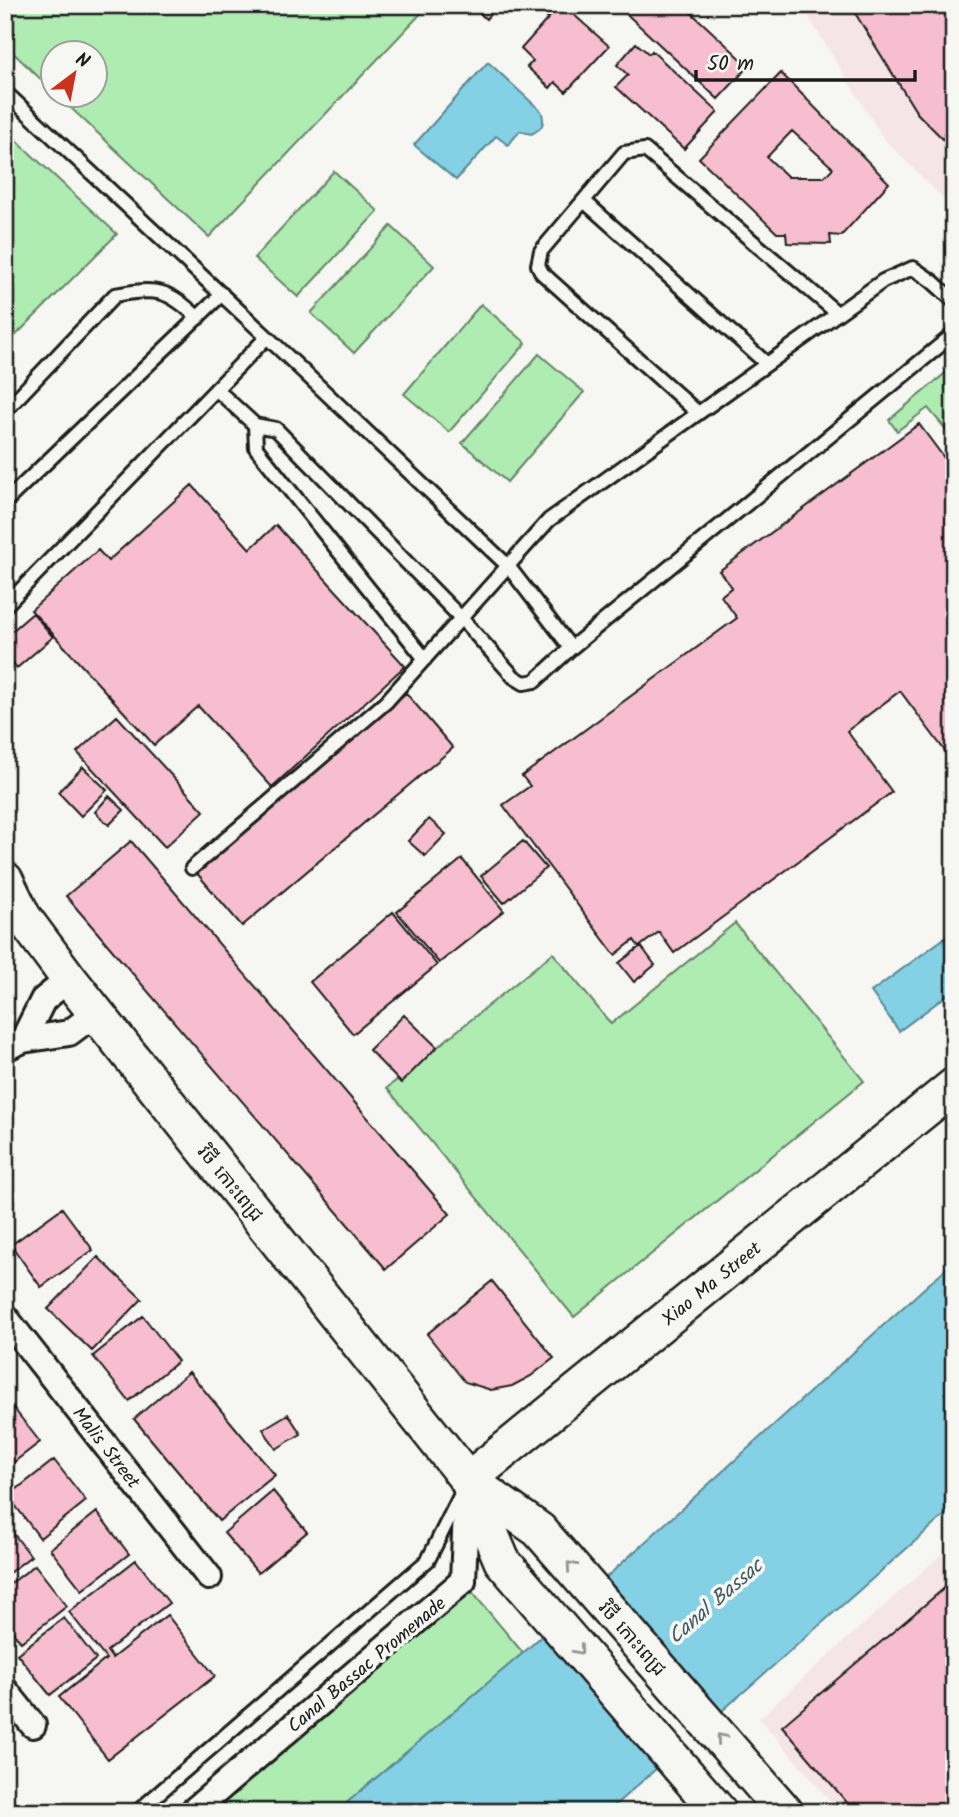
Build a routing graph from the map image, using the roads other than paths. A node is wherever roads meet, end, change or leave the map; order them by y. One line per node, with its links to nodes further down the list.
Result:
1 (5, 92): 3 (lane)
2 (584, 201): 5 (lane); 9 (lane); 12 (lane)
3 (222, 294): 6 (lane); 8 (lane)
4 (954, 301): 5 (lane)
5 (836, 313): 9 (lane)
6 (198, 318): 11 (lane); 14 (lane)
7 (954, 334): 18 (lane)
8 (267, 337): 10 (lane); 15 (lane)
9 (766, 364): 12 (lane)
10 (216, 389): 13 (lane); 16 (lane)
11 (5, 411)
12 (698, 412): 15 (lane)
13 (255, 425): 17 (lane); 19 (lane)
14 (5, 502)
15 (508, 566): 17 (lane); 18 (lane)
16 (5, 606)
17 (461, 618): 18 (lane); 19 (lane)
18 (571, 648)
19 (425, 659): 20 (lane)
20 (192, 868)
21 (5, 880): 22 (main road, វិថី កោះពេជ្រ)
22 (69, 979): 23 (main road, វិថី កោះពេជ្រ); 24 (street)
23 (96, 1013): 24 (street); 27 (main road, វិថី កោះពេជ្រ)
24 (14, 1044)
25 (954, 1086): 27 (main road, Xiao Ma Street)
26 (5, 1317): 28 (street, Malis Street)
27 (468, 1480): 31 (main road, វិថី កោះពេជ្រ, one-way to 27); 32 (lane); 33 (street, Canal Bassac Promenade); 34 (main road, វិថី កោះពេជ្រ, one-way to 34)
28 (209, 1577)
29 (5, 1690): 30 (street)
30 (33, 1725)
31 (775, 1800)
32 (137, 1812)
33 (192, 1812)
34 (719, 1812)

